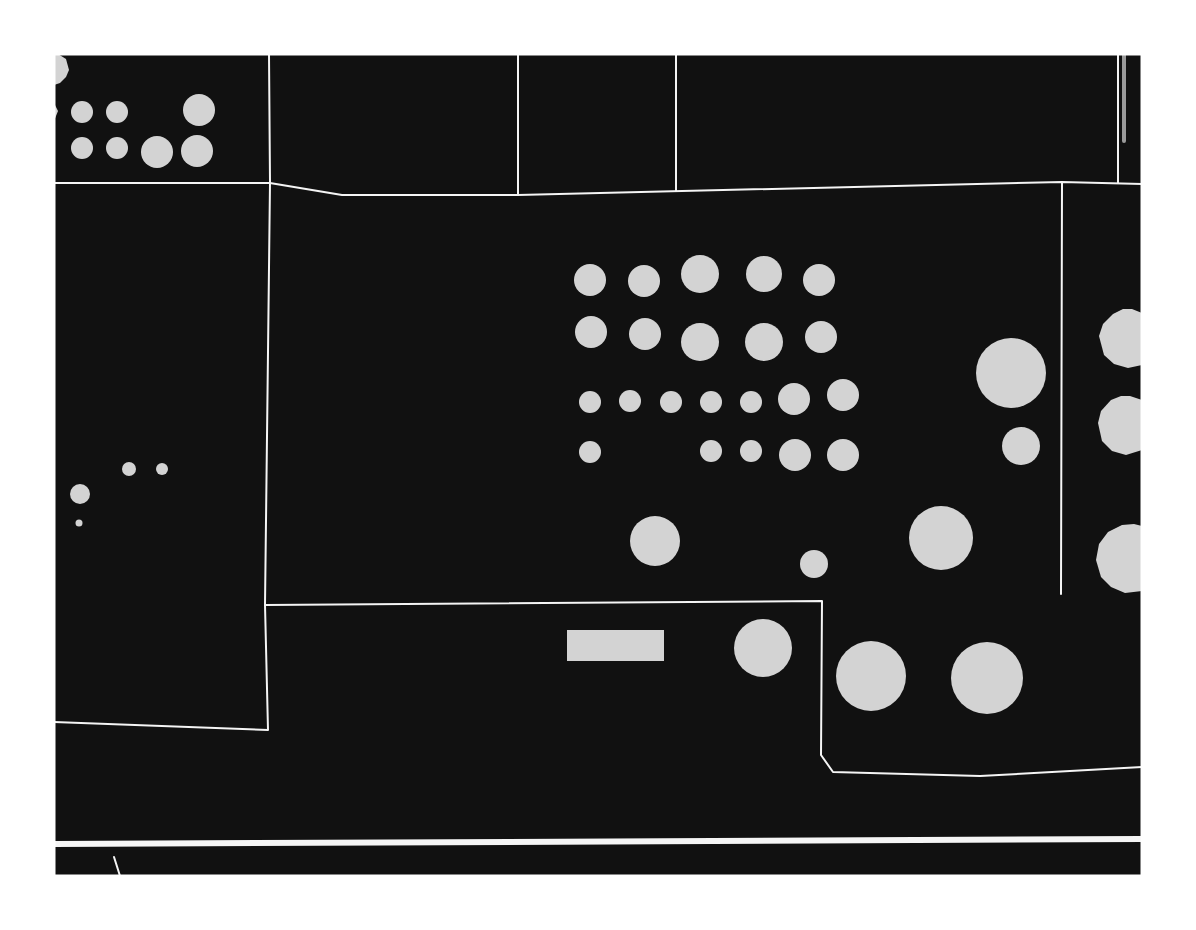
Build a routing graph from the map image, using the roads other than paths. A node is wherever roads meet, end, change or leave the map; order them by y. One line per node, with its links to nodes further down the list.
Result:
1 (269, 54): 7 (lane)
2 (518, 54): 11 (lane)
3 (676, 54): 10 (lane)
4 (1118, 54): 8 (lane)
5 (1062, 182): 8 (lane); 10 (lane); 12 (lane)
6 (54, 183): 7 (lane)
7 (270, 183): 11 (lane); 13 (lane)
8 (1118, 183): 9 (lane)
9 (1142, 184)
10 (676, 191): 11 (lane)
11 (518, 195)
12 (1061, 594)
13 (265, 605): 14 (lane); 15 (lane)
14 (54, 722)
15 (1142, 767)
16 (1142, 839): 17 (street)
17 (54, 844)

